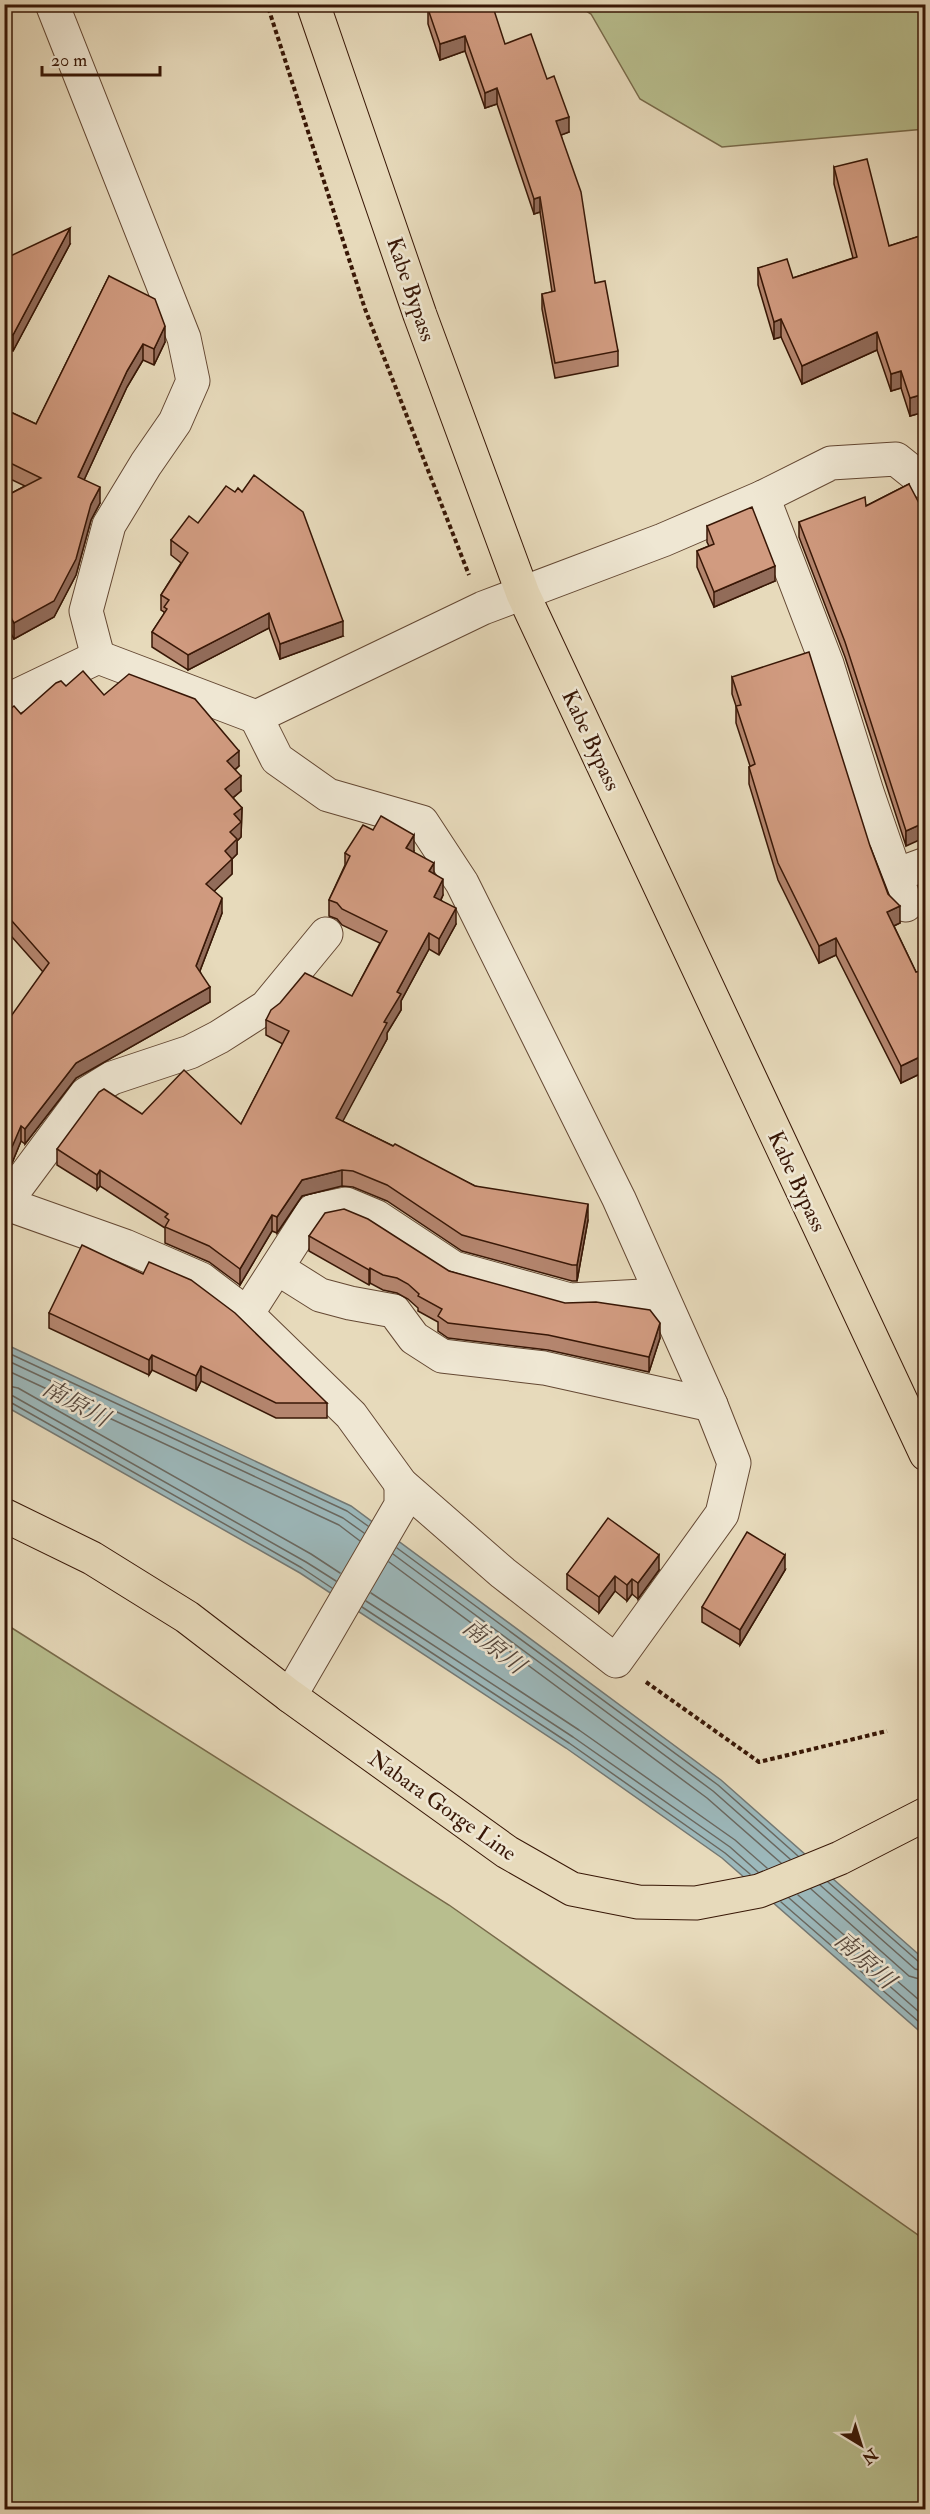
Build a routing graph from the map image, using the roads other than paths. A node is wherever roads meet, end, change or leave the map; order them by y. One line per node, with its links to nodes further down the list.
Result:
1 (52, 4): 6 (street)
2 (314, 4): 5 (main road, Kabe Bypass)
3 (926, 483): 4 (street)
4 (763, 497): 5 (street); 9 (street)
5 (523, 594): 8 (street); 16 (main road, Kabe Bypass)
6 (98, 657): 7 (street); 8 (street)
7 (4, 702)
8 (256, 717): 13 (street)
9 (909, 881)
10 (326, 934): 11 (street)
11 (5, 1203): 14 (street)
12 (277, 1268): 13 (street); 14 (street); 15 (street)
13 (661, 1295): 15 (street)
14 (247, 1314): 17 (street)
15 (711, 1405): 17 (street)
16 (926, 1454)
17 (401, 1484): 19 (street)
18 (4, 1515): 19 (main road, Nabara Gorge Line)
19 (290, 1696): 20 (main road, Nabara Gorge Line)
20 (926, 1814)

